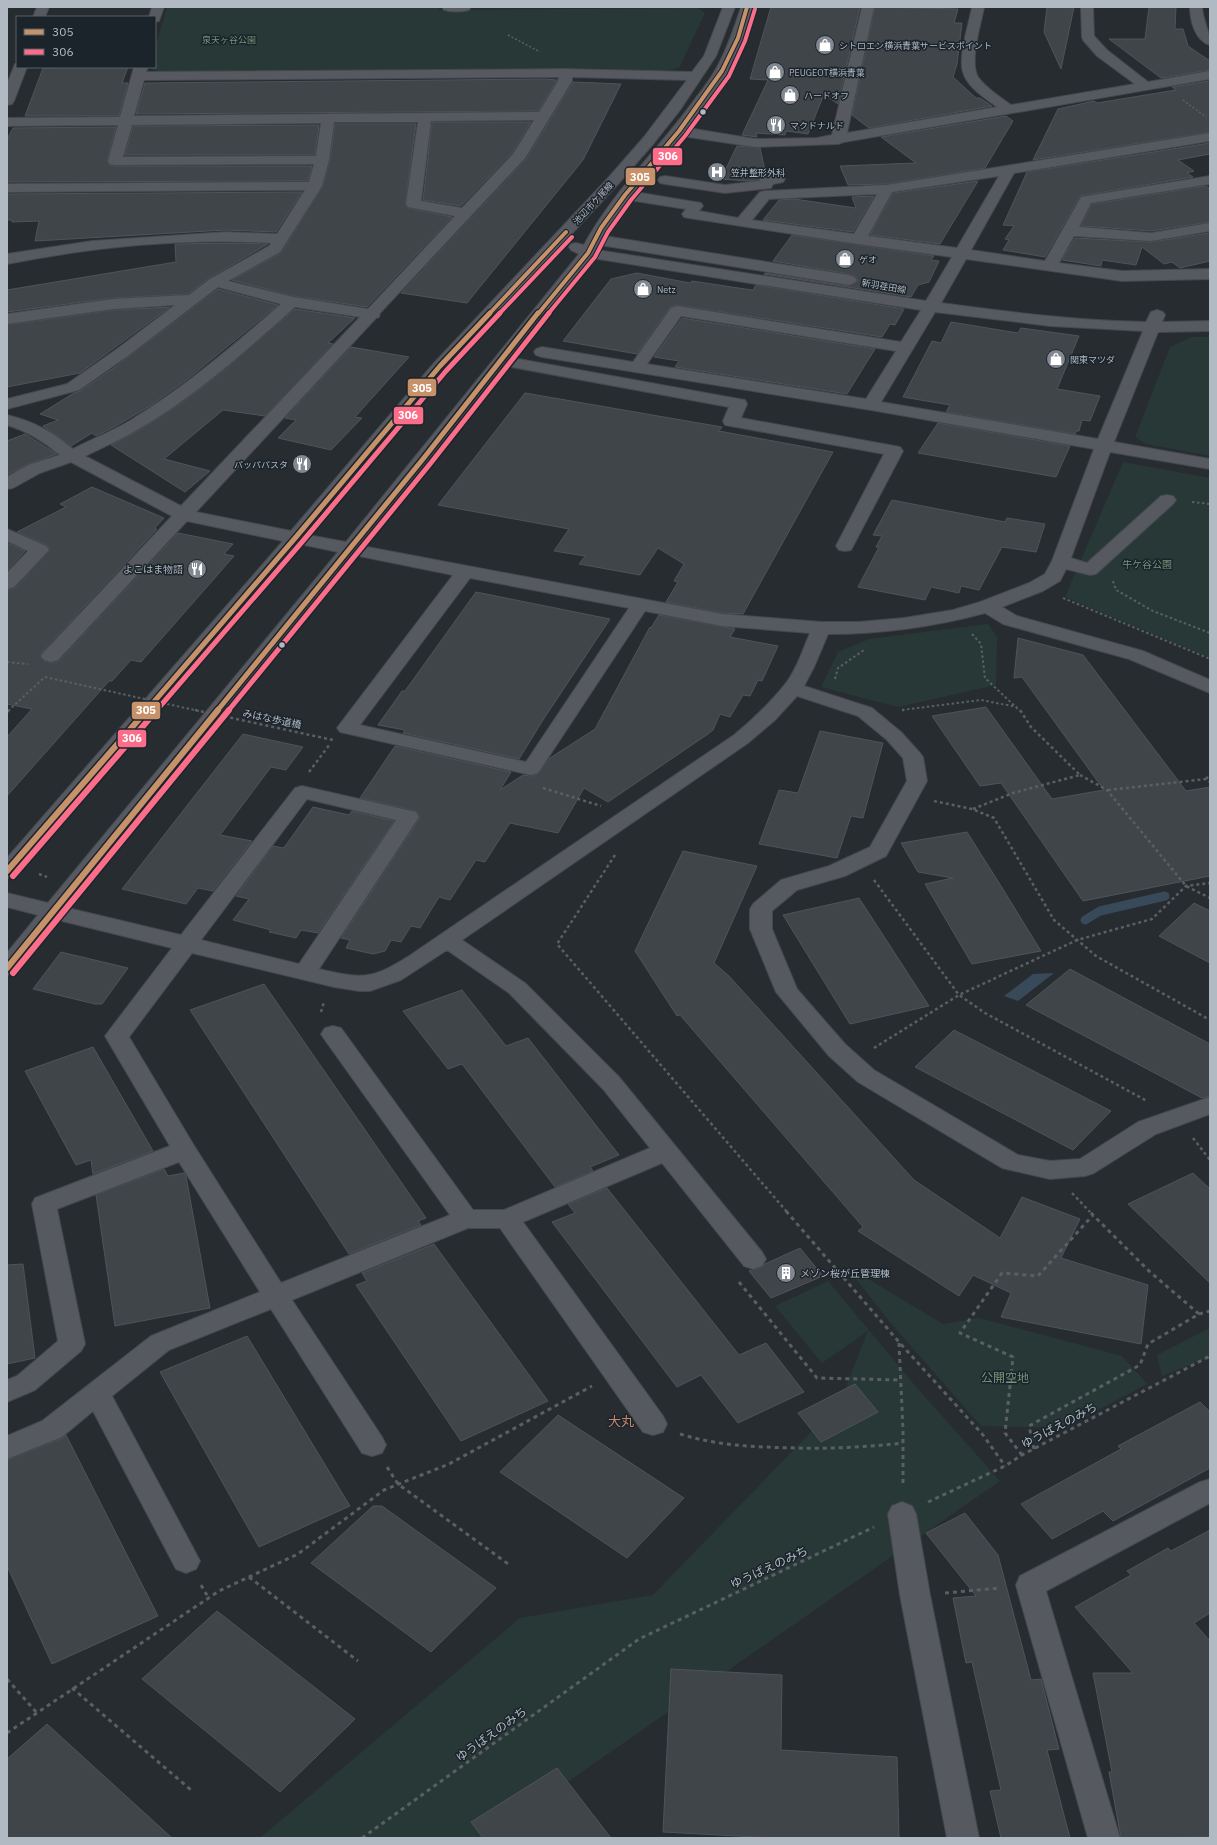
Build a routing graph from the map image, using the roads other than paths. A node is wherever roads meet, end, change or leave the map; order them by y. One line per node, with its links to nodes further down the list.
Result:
1 (448, 7): 2 (street)
2 (465, 7)
3 (729, 7): 16 (street, 池辺市ケ尾線)
4 (747, 7): 25 (street, 池辺市ケ尾線)
5 (868, 7): 27 (street)
6 (978, 7): 19 (street)
7 (1087, 7): 17 (street)
8 (1196, 7): 10 (street)
9 (1210, 17): 10 (street)
10 (1196, 21): 11 (street)
11 (1210, 41)
12 (20, 68): 18 (street)
13 (139, 71): 14 (street); 23 (street)
14 (566, 73): 16 (street); 20 (street)
15 (1210, 75): 17 (street)
16 (697, 76): 46 (street, 池辺市ケ尾線)
17 (1146, 86): 19 (street)
18 (7, 101)
19 (1009, 110): 27 (street)
20 (544, 116): 21 (street); 41 (street)
21 (425, 118): 22 (street); 41 (street)
22 (328, 119): 23 (street); 28 (street)
23 (127, 120): 24 (street); 28 (street)
24 (7, 122)
25 (679, 131): 27 (street); 39 (street, 池辺市ケ尾線)
26 (1210, 137): 29 (street)
27 (838, 140)
28 (322, 160): 34 (street)
29 (1009, 170): 37 (street); 49 (street)
30 (828, 178): 38 (street)
31 (790, 179): 35 (street)
32 (665, 180): 35 (street)
33 (1210, 180): 44 (street)
34 (315, 186): 36 (street); 45 (street)
35 (699, 186): 40 (street)
36 (7, 188)
37 (887, 189): 38 (street); 47 (street)
38 (835, 192): 42 (street)
39 (625, 195): 40 (street); 48 (street, 池辺市ケ尾線)
40 (685, 204): 42 (street)
41 (465, 213): 57 (street)
42 (742, 223): 47 (street)
43 (1210, 227): 44 (street)
44 (1068, 231): 51 (street)
45 (280, 239): 50 (street); 53 (street)
46 (559, 239): 48 (street, 新羽荏田線); 76 (street, 池辺市ケ尾線)
47 (858, 240): 49 (street)
48 (592, 246): 55 (street, 新羽荏田線); 64 (street, 池辺市ケ尾線)
49 (960, 254): 51 (street); 55 (street)
50 (7, 260)
51 (1050, 266): 52 (street)
52 (1210, 274)
53 (215, 282): 54 (street); 56 (street)
54 (193, 299): 59 (street); 66 (street)
55 (934, 301): 60 (street, 新羽荏田線); 62 (street)
56 (292, 302): 57 (street); 70 (street)
57 (373, 314): 74 (street)
58 (1210, 314): 60 (street, 新羽荏田線)
59 (7, 319)
60 (1154, 321): 61 (street, 新羽荏田線); 69 (street)
61 (1210, 326)
62 (906, 348): 65 (street); 67 (street)
63 (542, 352): 65 (street)
64 (504, 361): 77 (street); 78 (street, 池辺市ケ尾線)
65 (637, 367): 67 (street)
66 (7, 404)
67 (871, 405): 69 (street)
68 (7, 420): 70 (street)
69 (1104, 446): 71 (street); 79 (street)
70 (72, 456): 72 (street); 74 (street)
71 (1210, 464)
72 (7, 484)
73 (1167, 500): 79 (street)
74 (184, 515): 76 (street); 85 (street)
75 (7, 534): 81 (street)
76 (296, 537): 78 (street); 88 (street, 池辺市ケ尾線)
77 (845, 546)
78 (351, 548): 80 (street); 90 (street, 池辺市ケ尾線)
79 (1061, 561): 83 (street)
80 (465, 572): 82 (street); 82 (street)
81 (7, 583)
82 (640, 605): 84 (street)
83 (987, 606): 84 (street); 86 (street)
84 (821, 628): 87 (street)
85 (51, 656)
86 (1210, 687)
87 (792, 688): 91 (street); 96 (street)
88 (7, 871)
89 (7, 900): 90 (street)
90 (54, 911): 92 (street); 93 (street, 池辺市ケ尾線)
91 (447, 940): 94 (street); 98 (street)
92 (187, 943): 94 (street); 94 (street); 97 (street)
93 (7, 968)
94 (304, 973)
95 (333, 1034): 99 (street)
96 (1210, 1105)
97 (184, 1150): 102 (street); 103 (street)
98 (666, 1151): 100 (street); 101 (street)
99 (466, 1219): 100 (street); 102 (street)
100 (507, 1219): 105 (street)
101 (753, 1259)
102 (276, 1296): 104 (street); 106 (street)
103 (7, 1391)
104 (97, 1393): 107 (street); 110 (street)
105 (653, 1424)
106 (372, 1445)
107 (7, 1448)
108 (1210, 1490): 112 (street)
109 (902, 1514): 111 (street)
110 (186, 1561)
111 (963, 1838)
112 (1104, 1838)

